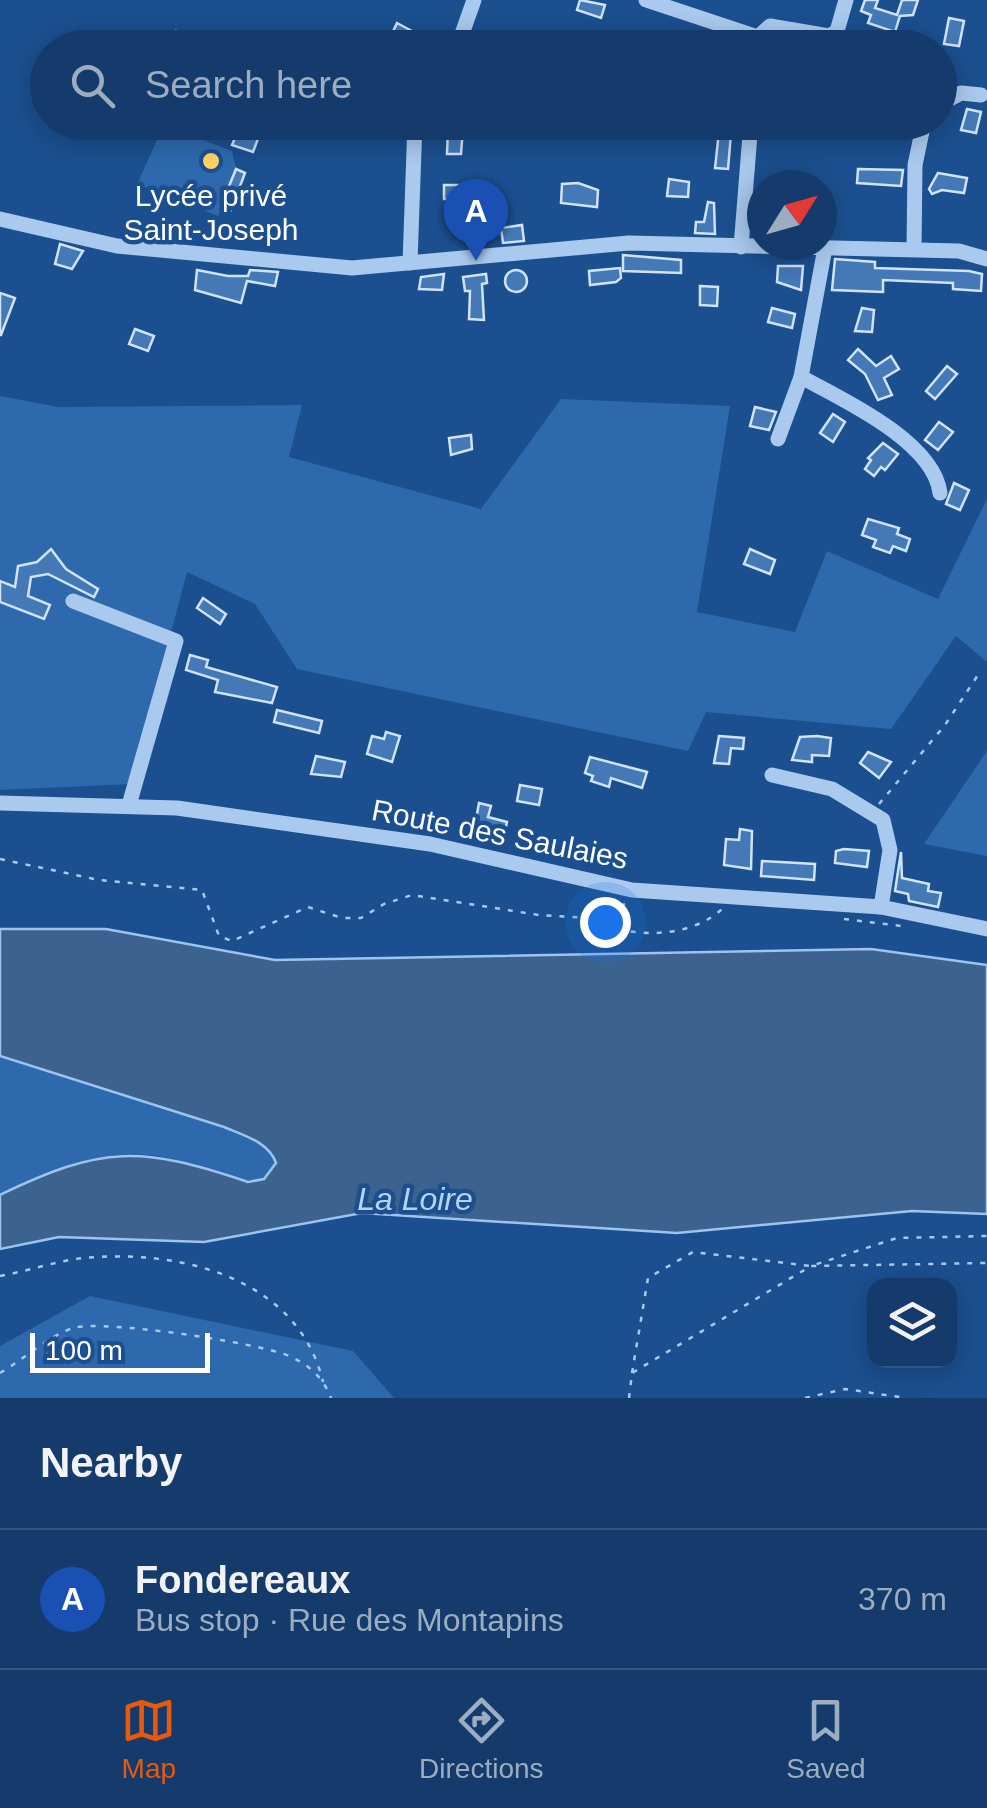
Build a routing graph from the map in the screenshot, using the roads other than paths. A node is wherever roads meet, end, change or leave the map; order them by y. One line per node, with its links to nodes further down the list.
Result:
1 (474, 0): 4 (street)
2 (646, 0): 5 (street)
3 (846, 0): 8 (street)
4 (463, 30)
5 (726, 30)
6 (767, 30): 7 (street)
7 (794, 30)
8 (838, 30)
9 (957, 95): 10 (street)
10 (981, 96)
11 (414, 140): 21 (street)
12 (750, 140): 15 (street)
13 (921, 140): 18 (street)
14 (0, 218): 21 (street)
15 (741, 247): 16 (street); 21 (street)
16 (747, 247)
17 (837, 248): 18 (street)
18 (914, 249): 19 (street)
19 (987, 259)
20 (823, 260): 22 (street)
21 (410, 264)
22 (801, 377): 23 (street); 24 (street)
23 (778, 439)
24 (940, 494)
25 (73, 600): 28 (street)
26 (772, 775): 29 (street)
27 (0, 804): 28 (street, Route des Saulaies)
28 (129, 804): 29 (street, Route des Saulaies)
29 (881, 908): 30 (street, Route des Saulaies)
30 (987, 929)

